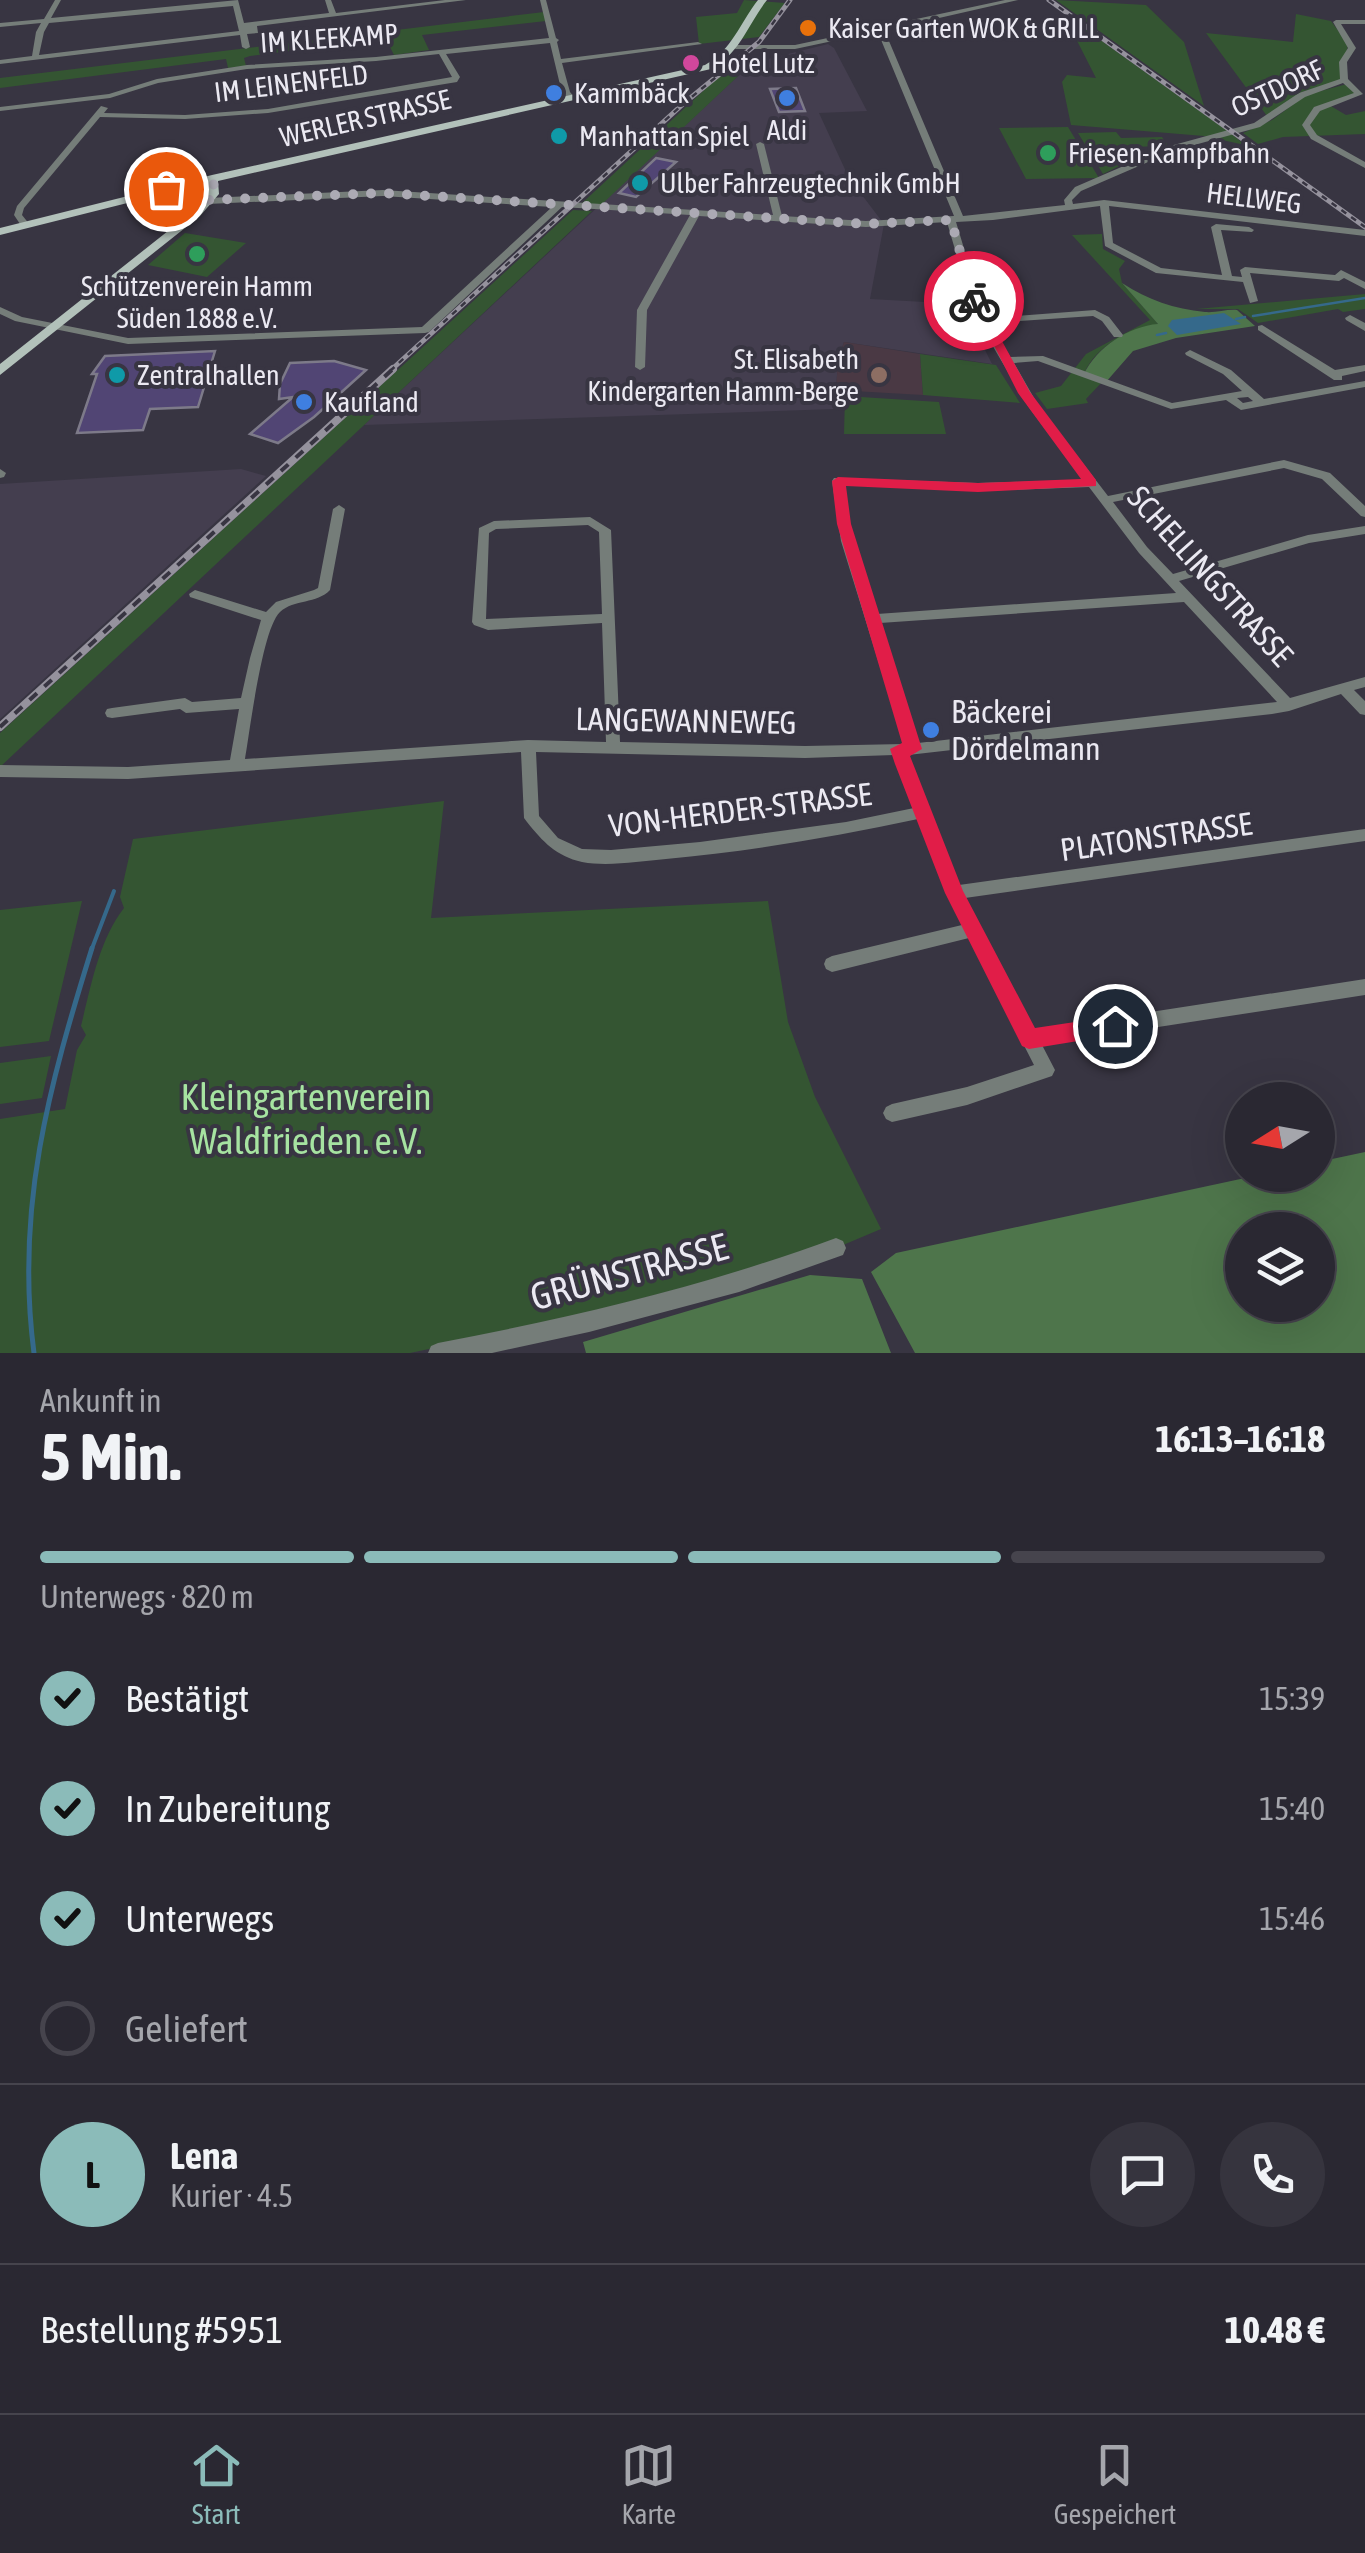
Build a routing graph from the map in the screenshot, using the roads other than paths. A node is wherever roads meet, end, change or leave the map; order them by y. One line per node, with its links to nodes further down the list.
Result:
1 (58, 0): 11 (street)
2 (328, 0): 10 (street)
3 (463, 0): 8 (street)
4 (543, 0): 16 (street)
5 (764, 0): 19 (main road)
6 (1015, 0): 9 (street, WERLER STRASSE)
7 (236, 2): 11 (street); 14 (street)
8 (427, 2): 10 (street)
9 (974, 3): 15 (street, WERLER STRASSE)
10 (333, 14): 14 (street)
11 (44, 22): 13 (street); 22 (street)
12 (1365, 22): 21 (street, OSTDORF)
13 (0, 25)
14 (241, 29): 18 (street); 22 (street)
15 (875, 30): 19 (street, WERLER STRASSE); 41 (street, SCHELLINGSTRASSE)
16 (554, 40): 20 (street, IM KLEEKAMP); 24 (street)
17 (698, 44): 24 (street)
18 (246, 47)
19 (736, 47): 28 (main road, WERLER STRASSE)
20 (441, 51): 27 (street, IM KLEEKAMP); 30 (street, IM LEINENFELD)
21 (1348, 56): 23 (street, OSTDORF); 26 (street, OSTDORF)
22 (35, 58): 25 (street)
23 (1365, 58)
24 (559, 61): 28 (street)
25 (0, 62)
26 (1344, 80): 32 (street, OSTDORF); 38 (street, OSTDORF)
27 (110, 96): 29 (street, IM KLEEKAMP); 30 (street)
28 (571, 98): 33 (main road, WERLER STRASSE)
29 (0, 109)
30 (99, 115): 42 (street)
31 (760, 144): 40 (street)
32 (1365, 166)
33 (212, 178): 34 (main road, WERLER STRASSE); 35 (main road)
34 (121, 200): 35 (street, HELLWEG); 42 (main road, WERLER STRASSE)
35 (208, 200): 37 (street, HELLWEG); 53 (main road)
36 (1104, 202): 38 (street, HELLWEG); 44 (street, HELLWEG); 46 (street)
37 (560, 204): 39 (street, HELLWEG); 53 (street)
38 (1070, 204): 41 (street, HELLWEG)
39 (695, 215): 40 (street, HELLWEG); 59 (street)
40 (779, 220): 41 (street, HELLWEG)
41 (956, 220): 52 (street, SCHELLINGSTRASSE)
42 (25, 225): 43 (main road, WERLER STRASSE)
43 (0, 232)
44 (1365, 233)
45 (1334, 236): 46 (street)
46 (1227, 273): 47 (street)
47 (1246, 275): 48 (street); 49 (street)
48 (1365, 286)
49 (1253, 300)
50 (0, 310): 53 (street)
51 (1350, 318): 55 (street)
52 (983, 320): 56 (street); 58 (street, SCHELLINGSTRASSE)
53 (54, 328): 61 (main road)
54 (1262, 328): 63 (street)
55 (1365, 328)
56 (1118, 335)
57 (1190, 353): 66 (street)
58 (1005, 362): 67 (street); 70 (street, SCHELLINGSTRASSE)
59 (640, 367)
60 (1365, 368): 62 (street)
61 (0, 371)
62 (1350, 371): 63 (street); 64 (street)
63 (1333, 374): 65 (street)
64 (1365, 384): 65 (street)
65 (1348, 387): 68 (street)
66 (1250, 393): 67 (street); 68 (street)
67 (1230, 397): 68 (street)
68 (1262, 403)
69 (838, 481): 70 (street); 80 (street)
70 (1091, 483): 71 (street, SCHELLINGSTRASSE)
71 (1105, 500): 73 (street); 75 (street, SCHELLINGSTRASSE)
72 (339, 510): 78 (street)
73 (1365, 513)
74 (1365, 530): 75 (street)
75 (1170, 579): 77 (street, SCHELLINGSTRASSE)
76 (195, 594): 78 (street)
77 (1187, 597): 80 (street); 84 (street, SCHELLINGSTRASSE)
78 (267, 617): 83 (street)
79 (608, 618): 79 (street); 87 (street)
80 (874, 619): 89 (street)
81 (1365, 682): 82 (street, LANGEWANNEWEG)
82 (1344, 689): 84 (street, LANGEWANNEWEG); 85 (street)
83 (248, 704): 86 (street); 90 (street)
84 (1289, 706): 89 (street, LANGEWANNEWEG)
85 (1365, 710)
86 (112, 713)
87 (612, 745): 88 (street, LANGEWANNEWEG); 89 (street, LANGEWANNEWEG)
88 (528, 746): 90 (street, LANGEWANNEWEG); 92 (street, VON-HERDER-STRASSE)
89 (906, 749): 92 (street)
90 (236, 766): 91 (street, LANGEWANNEWEG)
91 (0, 771)
92 (922, 812): 94 (street)
93 (1365, 835): 94 (street, PLATONSTRASSE)
94 (954, 893): 95 (street)
95 (971, 930): 96 (street); 98 (street)
96 (832, 964)
97 (1365, 986): 98 (street)
98 (1029, 1039): 99 (street)
99 (892, 1113)
100 (836, 1248): 101 (street, GRÜNSTRASSE)
101 (438, 1353)

